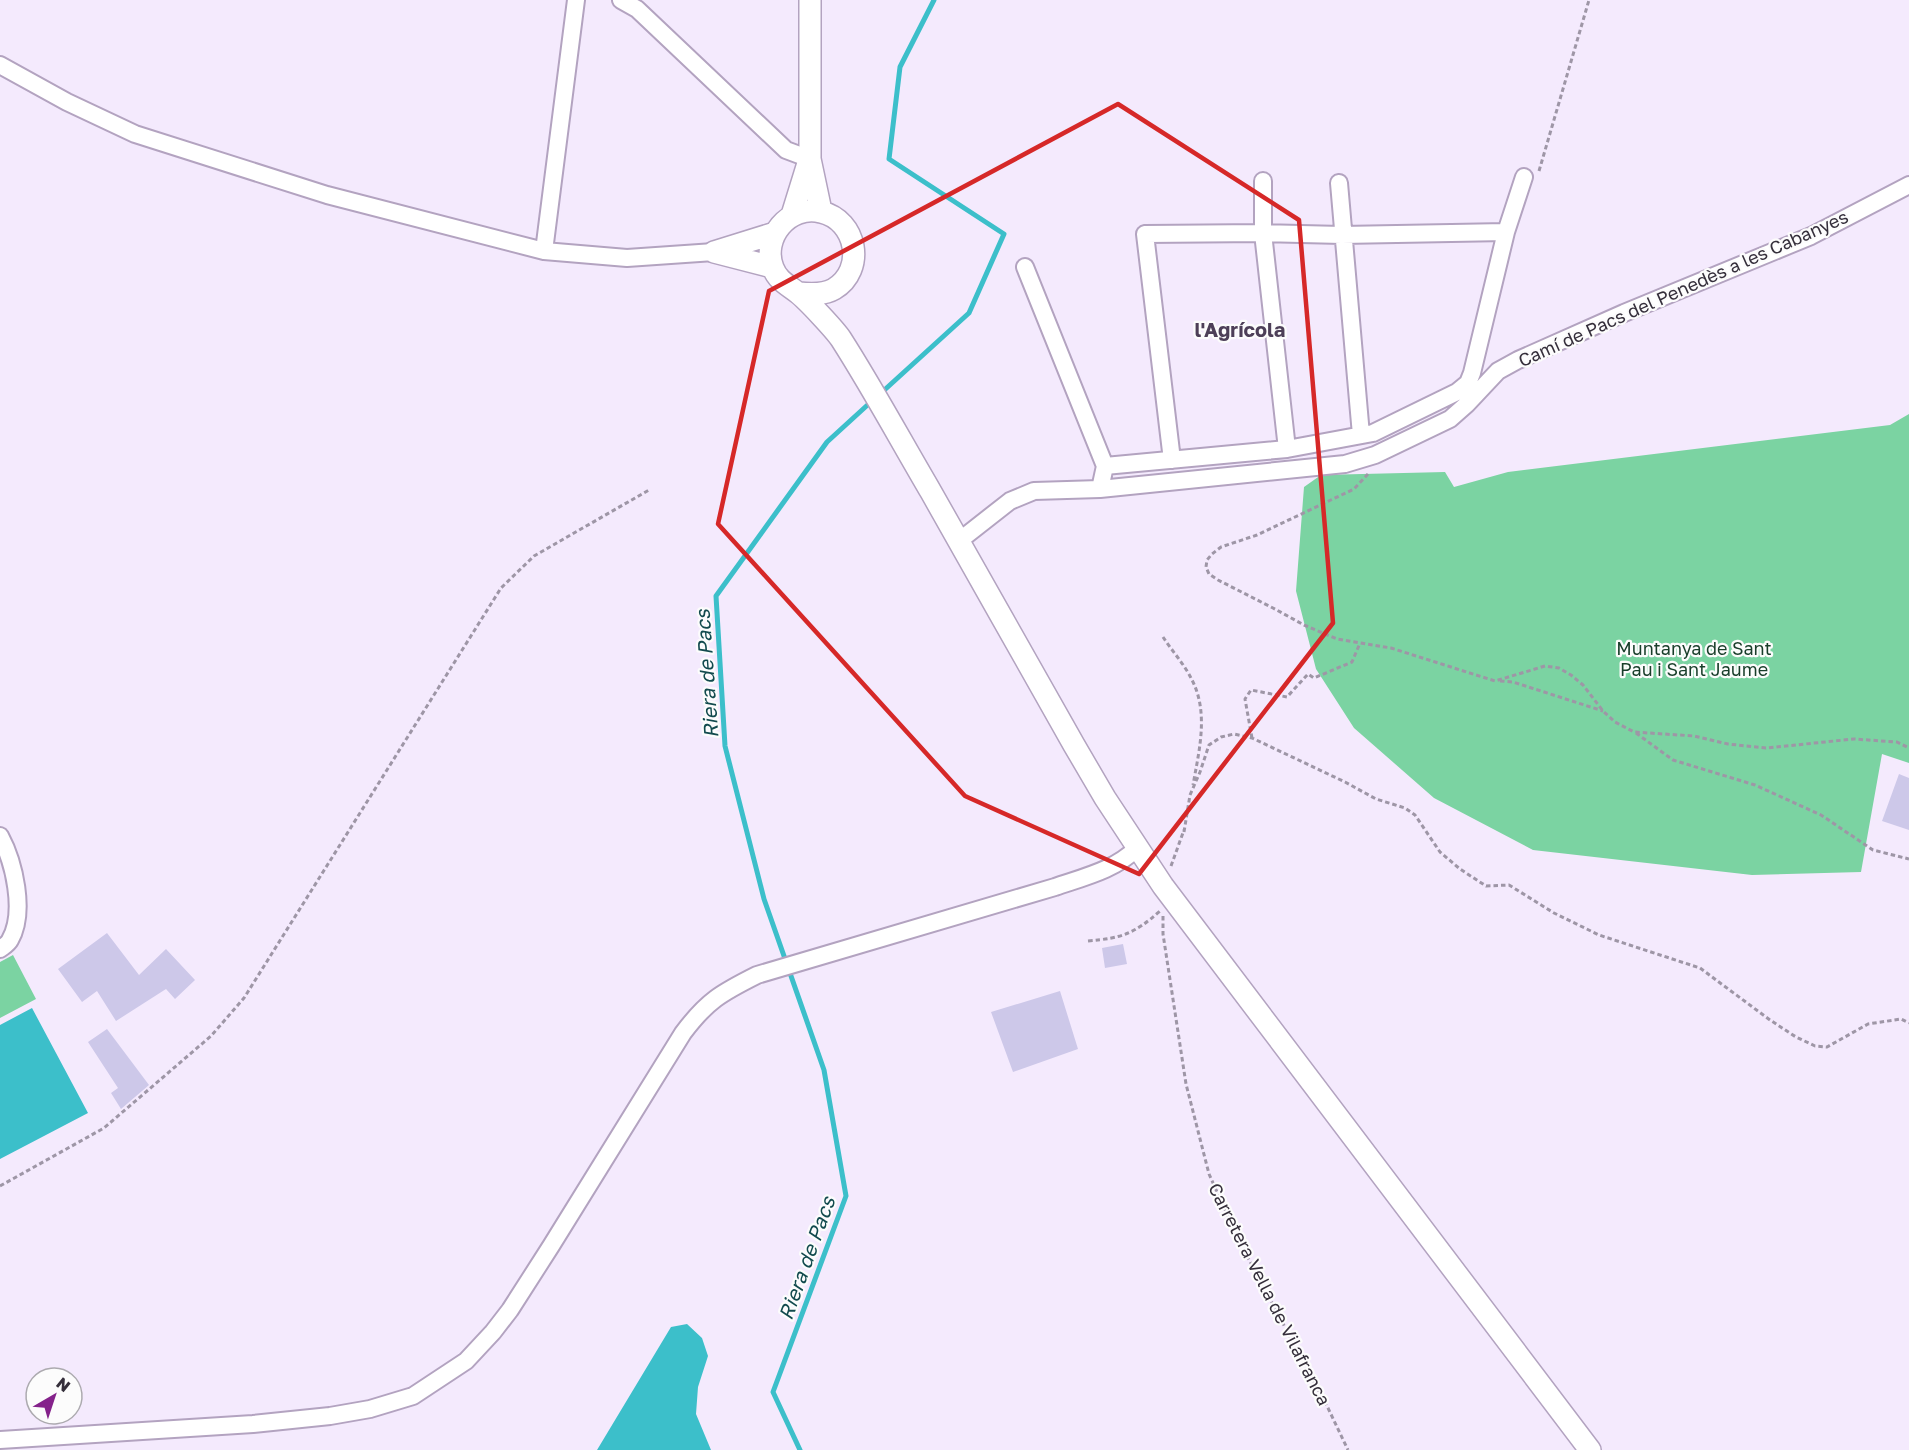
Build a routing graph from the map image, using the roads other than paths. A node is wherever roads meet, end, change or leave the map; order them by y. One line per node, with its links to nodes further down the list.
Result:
1 (576, 0): 16 (street)
2 (621, 0): 5 (street)
3 (810, 0): 5 (main road)
4 (0, 65): 16 (street)
5 (810, 159): 10 (main road); 11 (main road)
6 (1524, 177): 12 (street)
7 (1263, 181): 14 (street)
8 (1339, 183): 15 (street)
9 (1909, 185): 27 (street, Camí de Pacs del Penedès a les Cabanyes)
10 (821, 211): 11 (main road); 20 (main road)
11 (792, 215): 13 (main road)
12 (1506, 232): 15 (street); 23 (street)
13 (775, 233): 17 (main road); 18 (main road)
14 (1263, 233): 15 (street); 24 (street); 25 (street)
15 (1342, 235): 23 (street)
16 (544, 251): 17 (street)
17 (714, 252): 18 (main road)
18 (772, 267): 21 (main road)
19 (1025, 267): 26 (street)
20 (833, 290): 21 (main road); 22 (main road)
21 (799, 293): 22 (main road)
22 (839, 337): 28 (main road)
23 (1360, 435): 24 (street)
24 (1287, 449): 25 (street)
25 (1172, 460): 26 (street)
26 (1105, 466): 27 (street)
27 (1100, 489): 28 (street, Camí de Pacs del Penedès a les Cabanyes)
28 (959, 541): 30 (main road)
29 (0, 836): 31 (street)
30 (1137, 848): 32 (street); 33 (main road)
31 (0, 949)
32 (0, 1440)
33 (1590, 1450)

